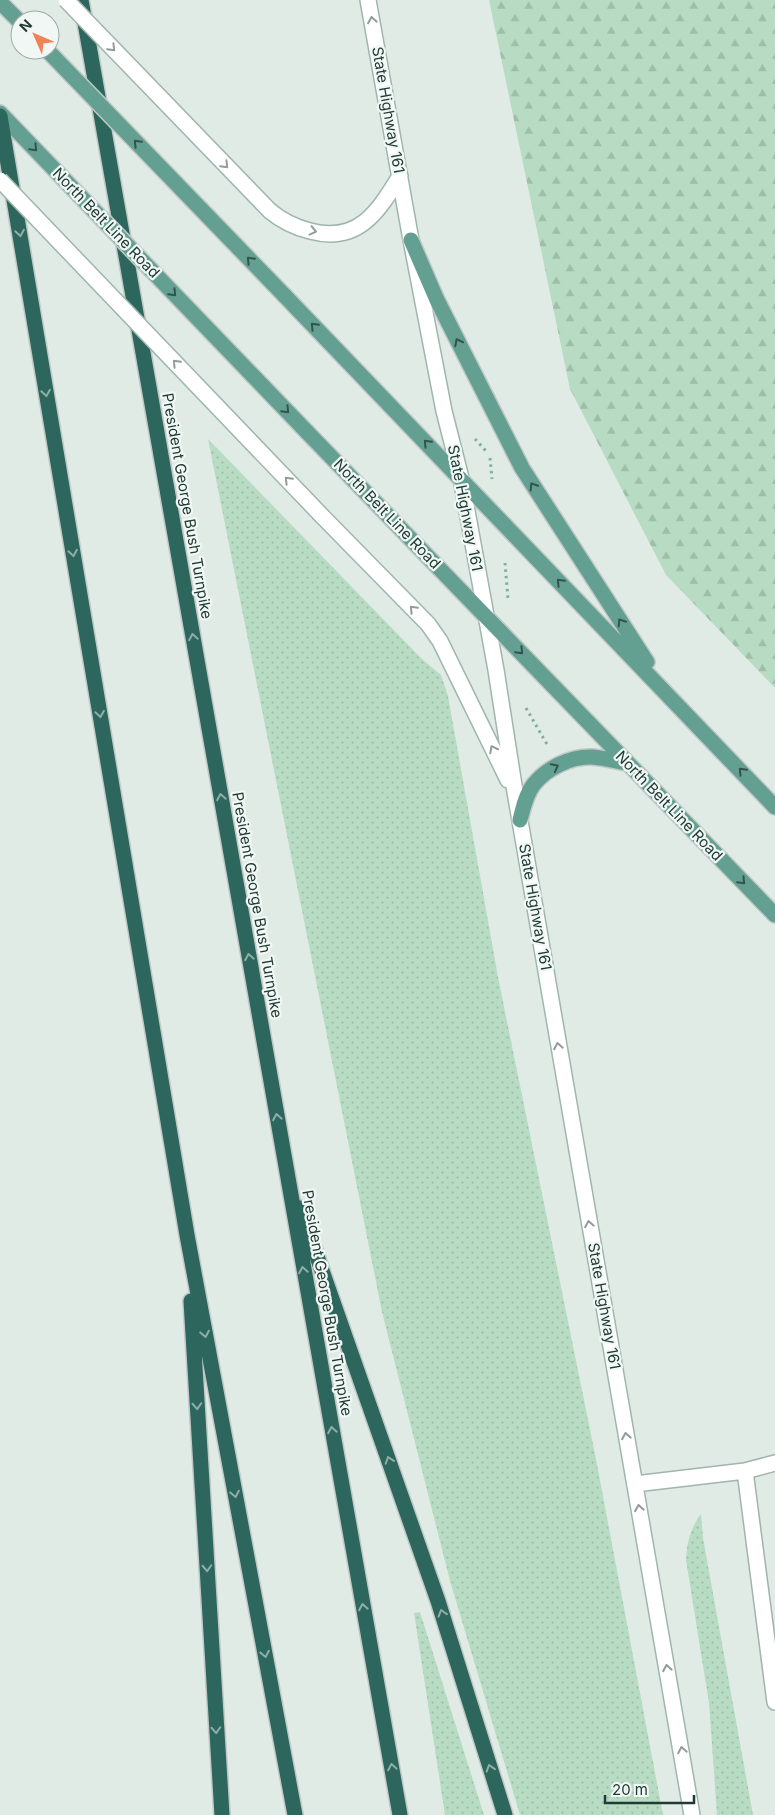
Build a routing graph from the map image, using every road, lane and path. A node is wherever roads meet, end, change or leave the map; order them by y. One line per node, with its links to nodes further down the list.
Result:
1 (66, 0): 8 (main road, one-way to 8, bridge)
2 (81, 0): 25 (highway, President George Bush Turnpike, one-way to 2)
3 (368, 0): 8 (main road, State Highway 161, one-way to 3)
4 (0, 2): 5 (main road)
5 (10, 12)
6 (57, 60): 12 (main road, one-way to 6, bridge)
7 (0, 114): 16 (main road, North Belt Line Road, one-way to 16, bridge); 26 (highway, one-way to 26)
8 (400, 176): 10 (main road, State Highway 161)
9 (0, 180): 21 (main road, one-way to 9, bridge)
10 (411, 240): 12 (main road, State Highway 161); 17 (main road, one-way to 10)
11 (474, 437): 13 (path)
12 (461, 478): 16 (main road, State Highway 161); 17 (main road, one-way to 12)
13 (493, 482)
14 (505, 563): 15 (path)
15 (509, 602)
16 (486, 616): 20 (main road, North Belt Line Road, one-way to 20); 21 (main road, State Highway 161)
17 (667, 692): 22 (main road, one-way to 17)
18 (525, 707): 19 (path)
19 (549, 746)
20 (627, 762): 23 (main road, one-way to 20); 24 (main road, North Belt Line Road, one-way to 24)
21 (514, 792): 23 (main road, State Highway 161)
22 (775, 807)
23 (520, 820): 29 (main road, State Highway 161, one-way to 23)
24 (775, 915)
25 (285, 1165): 33 (highway, President George Bush Turnpike, one-way to 25); 34 (highway, one-way to 25)
26 (187, 1235): 31 (highway, one-way to 31); 32 (highway, one-way to 32)
27 (775, 1464): 28 (main road)
28 (745, 1471): 29 (main road); 30 (main road)
29 (635, 1484): 35 (main road, State Highway 161, one-way to 29)
30 (775, 1702)
31 (222, 1815)
32 (295, 1815)
33 (400, 1815)
34 (505, 1815)
35 (692, 1815)

